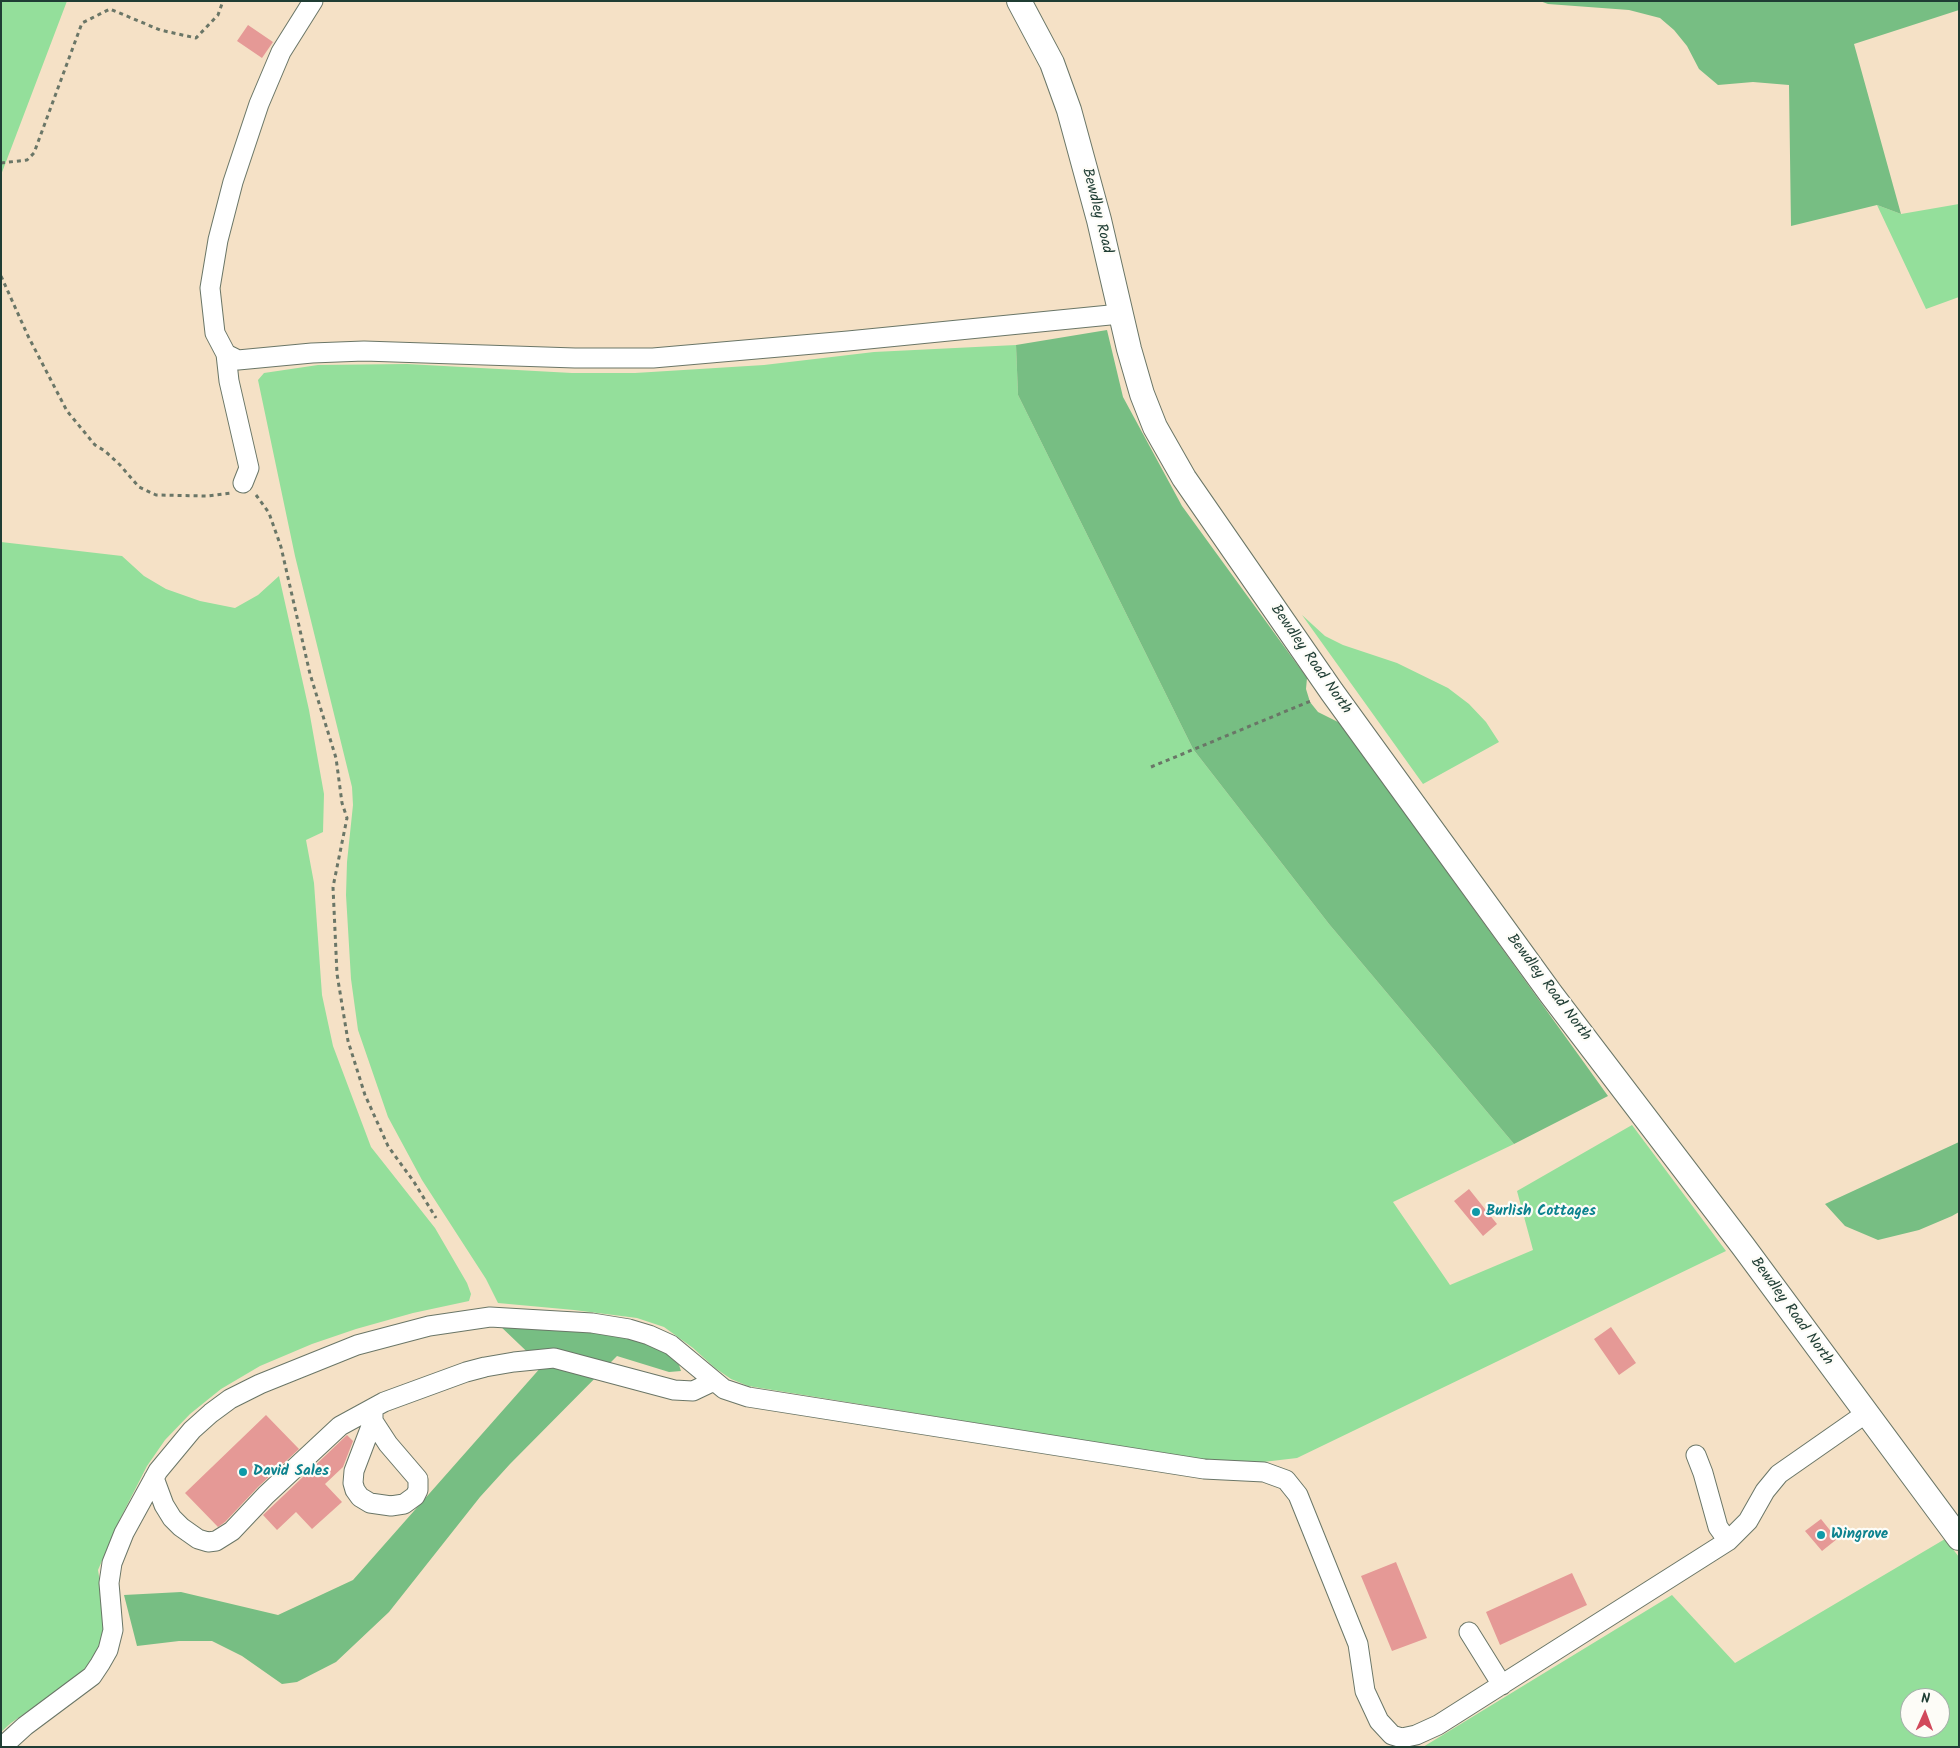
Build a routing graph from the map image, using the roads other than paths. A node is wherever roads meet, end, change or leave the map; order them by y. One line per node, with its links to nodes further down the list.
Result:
1 (313, 1): 4 (street)
2 (1019, 1): 3 (main road, Bewdley Road)
3 (1120, 314): 4 (street); 5 (main road, Bewdley Road)
4 (226, 354): 6 (street)
5 (1155, 426): 8 (main road, Bewdley Road North)
6 (243, 483)
7 (714, 1382): 10 (street); 10 (street); 14 (street)
8 (1865, 1414): 11 (main road, Bewdley Road North); 12 (street)
9 (1696, 1455): 12 (street)
10 (154, 1478): 15 (street)
11 (1959, 1538)
12 (1728, 1541): 14 (street)
13 (1468, 1632): 14 (street)
14 (1502, 1685)
15 (2, 1747)

